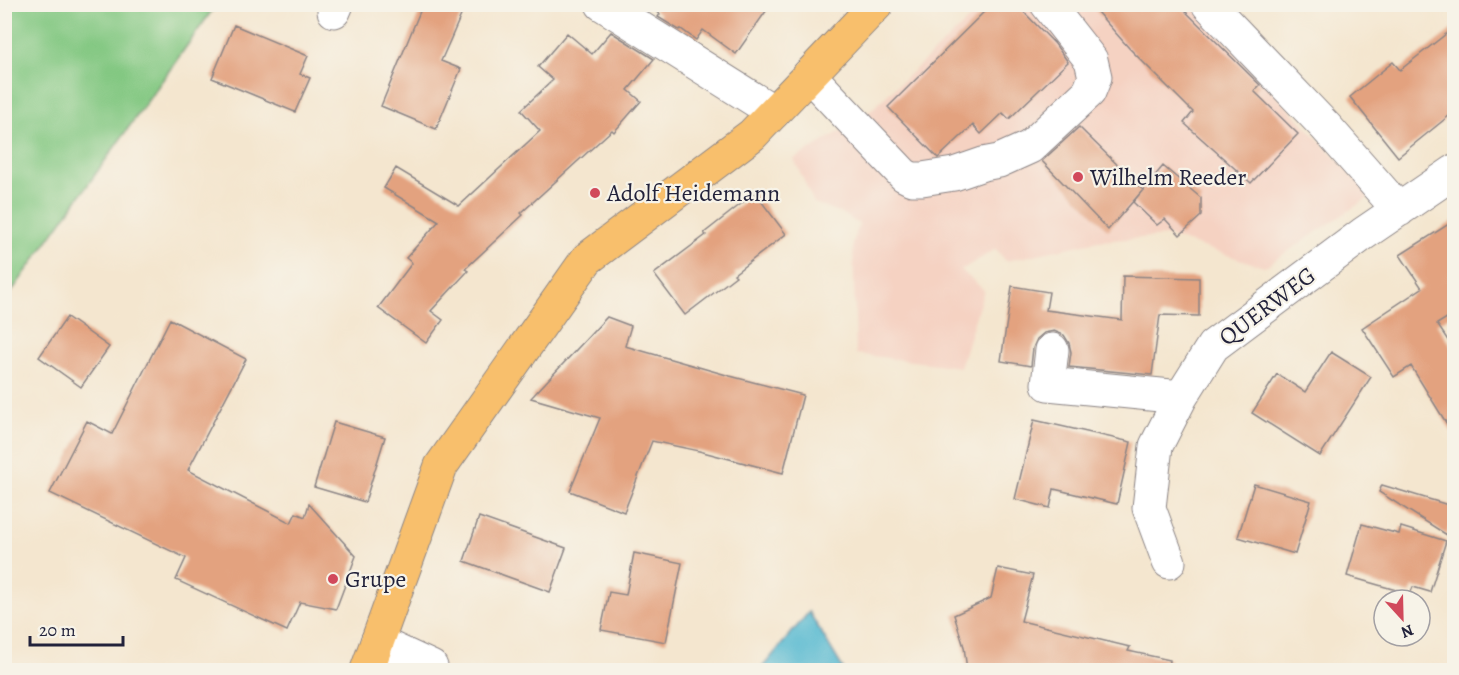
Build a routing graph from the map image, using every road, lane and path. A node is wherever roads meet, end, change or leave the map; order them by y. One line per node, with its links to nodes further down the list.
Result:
1 (602, 4): 6 (street)
2 (877, 4): 5 (main road)
3 (1047, 4): 5 (street)
4 (1208, 4): 8 (street)
5 (809, 75): 6 (main road)
6 (774, 112): 12 (main road)
7 (1455, 172): 8 (street, QUERWEG)
8 (1399, 210): 10 (street, QUERWEG)
9 (1052, 350): 10 (street)
10 (1181, 398): 11 (street, QUERWEG)
11 (1169, 562)
12 (372, 656): 13 (street)
13 (432, 670)

